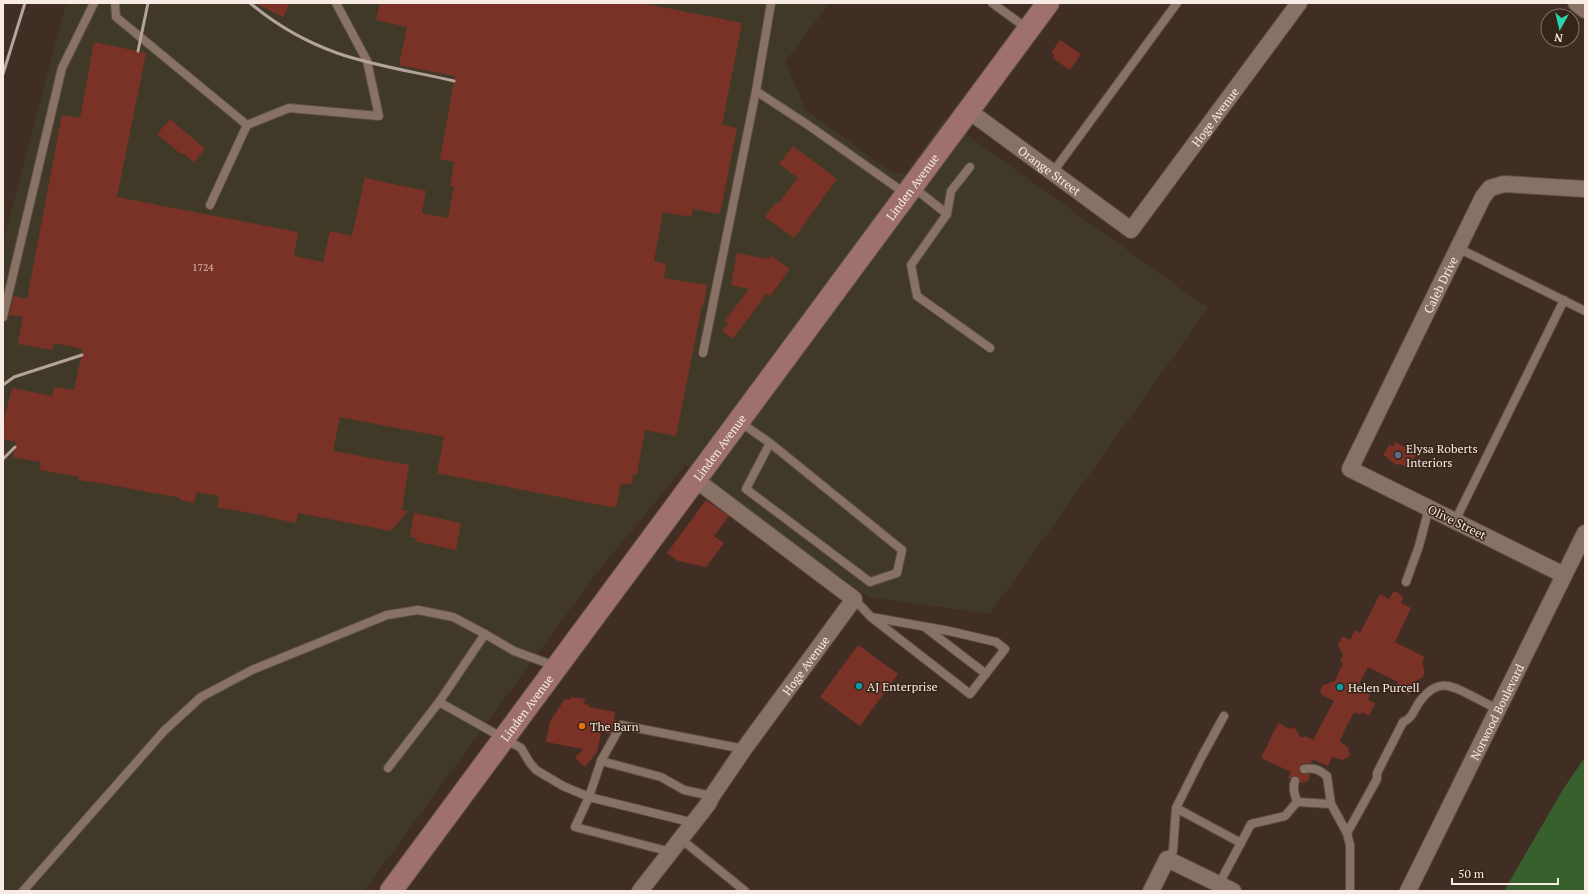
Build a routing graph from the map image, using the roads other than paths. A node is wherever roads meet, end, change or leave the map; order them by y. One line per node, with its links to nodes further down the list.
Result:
1 (94, 3): 25 (lane)
2 (115, 3): 14 (lane)
3 (336, 3): 14 (lane)
4 (771, 3): 12 (lane)
5 (992, 3): 11 (lane)
6 (1048, 3): 11 (street, Linden Avenue)
7 (1177, 3): 16 (lane)
8 (1299, 3): 21 (street, Hoge Avenue)
9 (1576, 3): 10 (street)
10 (1585, 10)
11 (1029, 30): 13 (street, Linden Avenue)
12 (756, 91): 18 (lane); 27 (lane)
13 (968, 111): 16 (street, Orange Street); 18 (street, Linden Avenue)
14 (247, 125): 19 (lane)
15 (970, 167): 20 (lane)
16 (1052, 172): 21 (street, Orange Street)
17 (1585, 189): 22 (street, Caleb Drive)
18 (910, 191): 20 (lane); 28 (street, Linden Avenue)
19 (210, 205)
20 (947, 214): 26 (lane)
21 (1131, 230)
22 (1458, 248): 23 (lane); 30 (street, Caleb Drive)
23 (1564, 300): 24 (lane); 33 (lane)
24 (1585, 311)
25 (3, 317)
26 (990, 348)
27 (703, 353)
28 (739, 421): 29 (lane); 31 (street, Linden Avenue)
29 (770, 443): 29 (lane)
30 (1350, 469): 32 (street, Olive Street)
31 (696, 480): 37 (street); 41 (street, Linden Avenue)
32 (1429, 508): 33 (street, Olive Street); 36 (lane)
33 (1454, 521): 35 (street, Olive Street)
34 (1585, 533): 35 (street, Norwood Boulevard)
35 (1564, 575): 44 (street, Norwood Boulevard)
36 (1406, 582)
37 (854, 599): 38 (lane); 47 (street, Hoge Avenue)
38 (872, 617): 39 (lane); 42 (lane)
39 (925, 628): 42 (lane); 42 (lane)
40 (485, 634): 41 (lane); 43 (lane); 63 (lane)
41 (556, 667): 46 (street, Linden Avenue)
42 (986, 674)
43 (439, 702): 46 (lane); 49 (lane)
44 (1498, 710): 58 (lane); 69 (street, Norwood Boulevard)
45 (1224, 716): 56 (lane)
46 (504, 739): 53 (lane); 64 (street, Linden Avenue)
47 (744, 749): 48 (lane); 52 (street, Hoge Avenue)
48 (601, 761): 52 (lane); 53 (lane)
49 (388, 768)
50 (1304, 769): 55 (lane)
51 (1295, 782): 54 (lane)
52 (712, 796): 57 (street, Hoge Avenue)
53 (589, 797): 57 (lane); 60 (lane)
54 (1297, 802): 55 (lane); 59 (lane)
55 (1331, 804): 58 (lane)
56 (1176, 808): 59 (lane); 61 (lane)
57 (694, 822): 60 (street, Hoge Avenue)
58 (1347, 832): 68 (lane)
59 (1240, 843): 62 (lane)
60 (676, 846): 65 (street, Hoge Avenue); 66 (lane)
61 (1167, 859): 62 (street); 67 (street)
62 (1226, 888)
63 (22, 891)
64 (391, 891)
65 (640, 891)
66 (745, 891)
67 (1151, 891)
68 (1350, 891)
69 (1408, 891)

